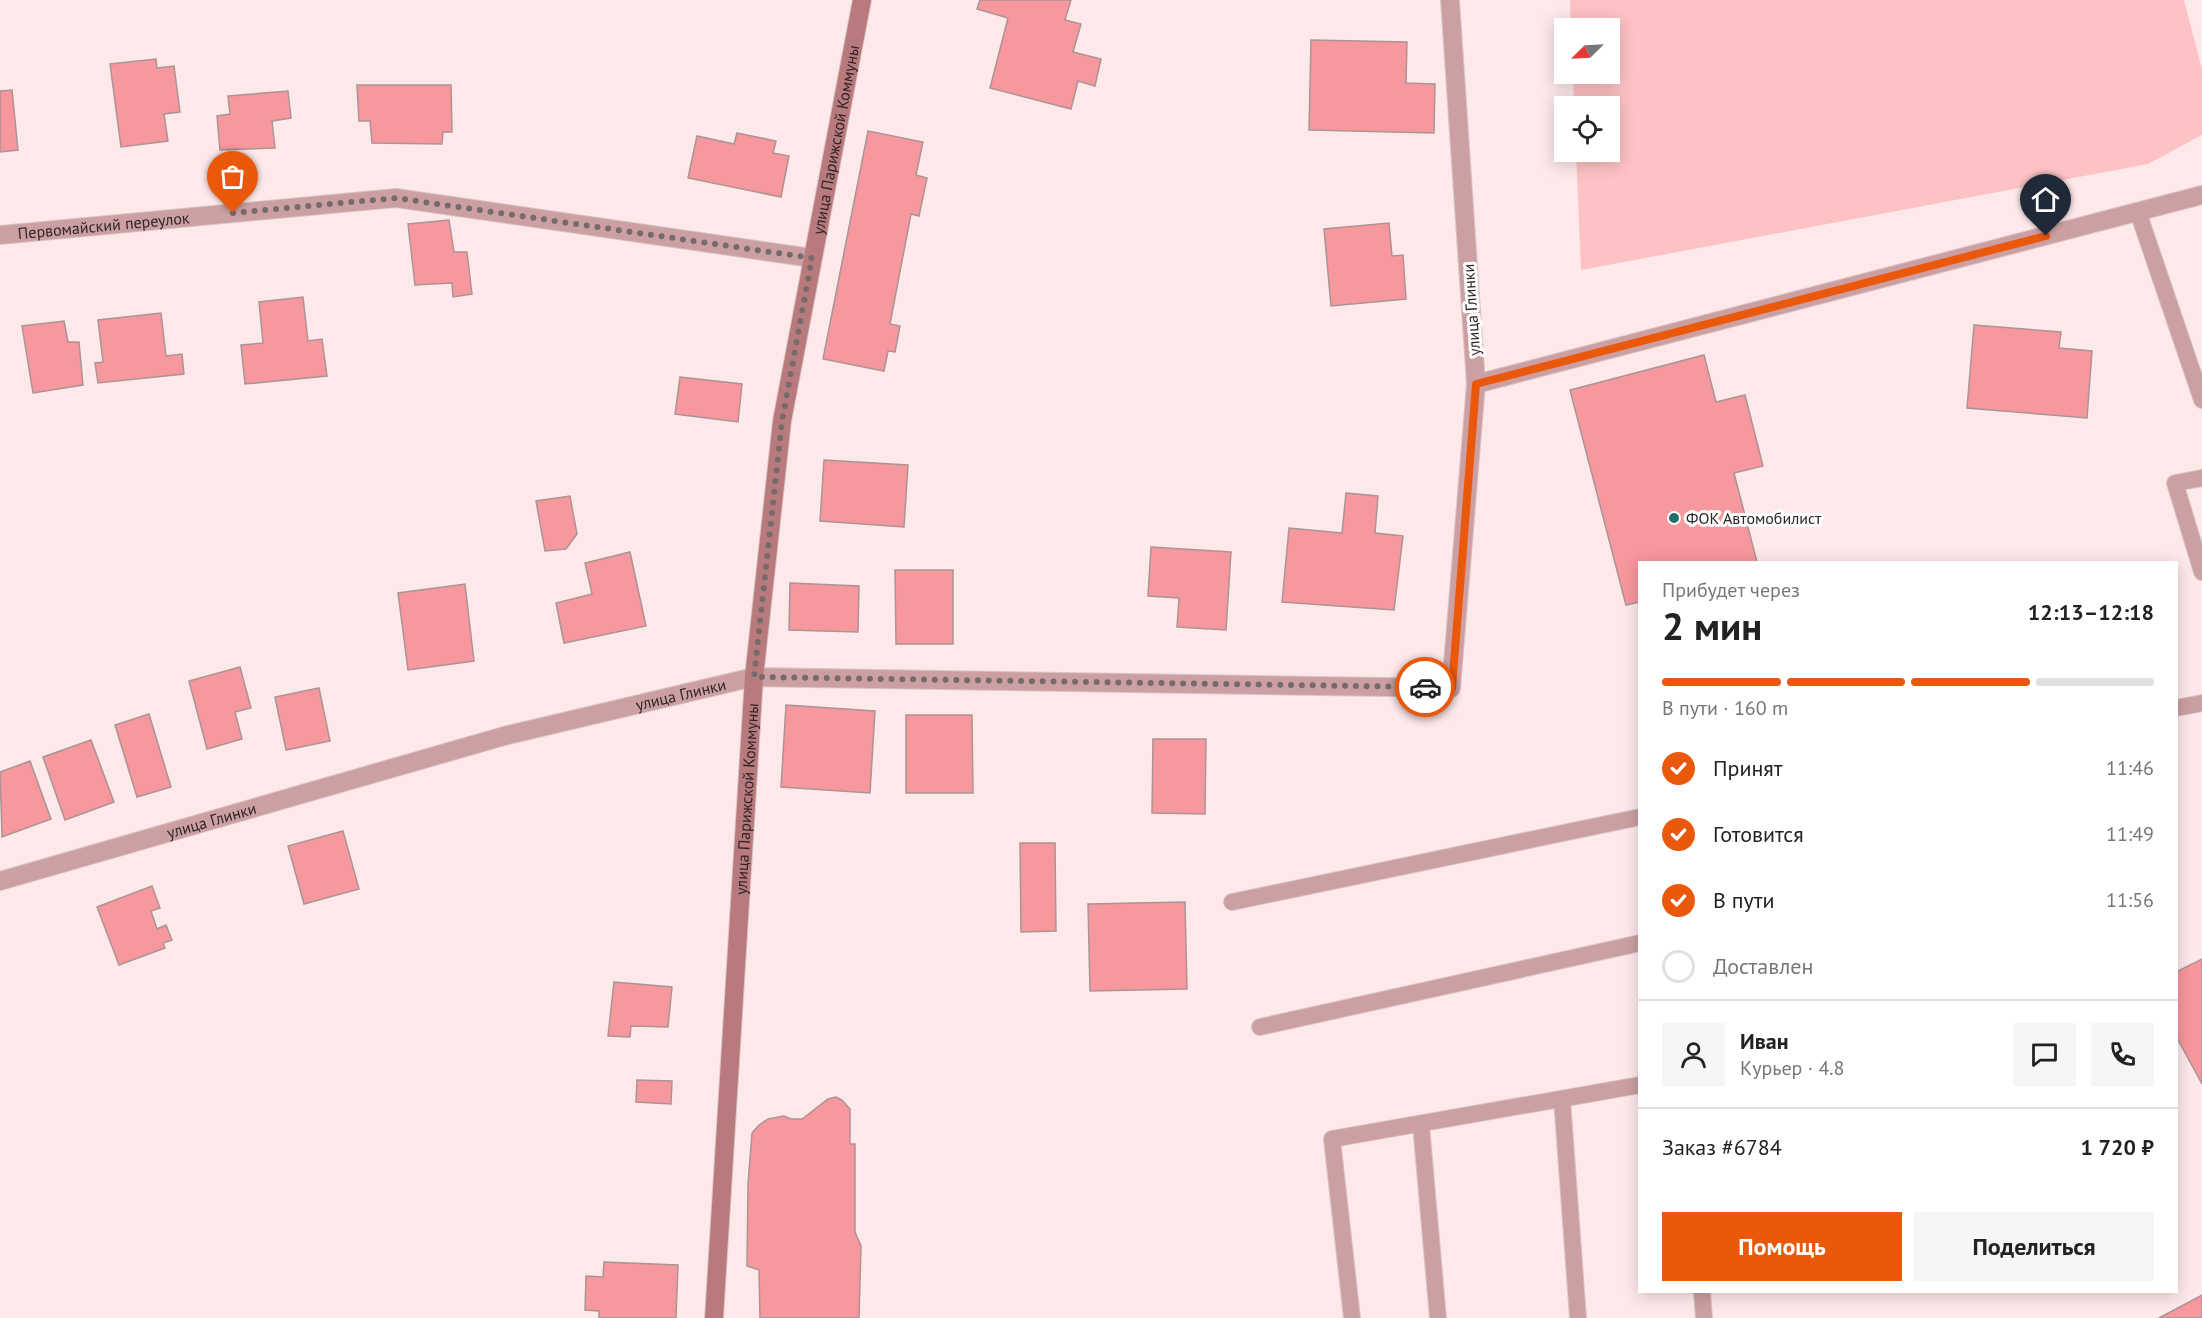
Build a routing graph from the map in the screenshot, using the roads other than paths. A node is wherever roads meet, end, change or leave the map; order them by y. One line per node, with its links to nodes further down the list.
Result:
1 (862, 0): 6 (street, улица Парижской Коммуны)
2 (1450, 0): 7 (street, улица Глинки)
3 (2202, 195): 4 (street)
4 (2138, 212): 7 (street); 8 (lane)
5 (0, 235): 6 (street, Первомайский переулок)
6 (812, 258): 11 (street, улица Парижской Коммуны)
7 (1476, 384): 11 (street, улица Глинки)
8 (2202, 400)
9 (2202, 478): 10 (lane)
10 (2202, 572)
11 (754, 677): 15 (street, улица Глинки); 23 (street, улица Парижской Коммуны)
12 (2202, 703): 13 (lane)
13 (2178, 708)
14 (1638, 817): 16 (lane)
15 (0, 881)
16 (1232, 902)
17 (1638, 943): 18 (lane)
18 (1260, 1027)
19 (1638, 1085): 20 (lane)
20 (1562, 1099): 21 (lane); 26 (lane)
21 (1421, 1125): 24 (lane); 25 (lane)
22 (1702, 1293): 27 (lane)
23 (714, 1318)
24 (1352, 1318)
25 (1438, 1318)
26 (1578, 1318)
27 (1704, 1318)

